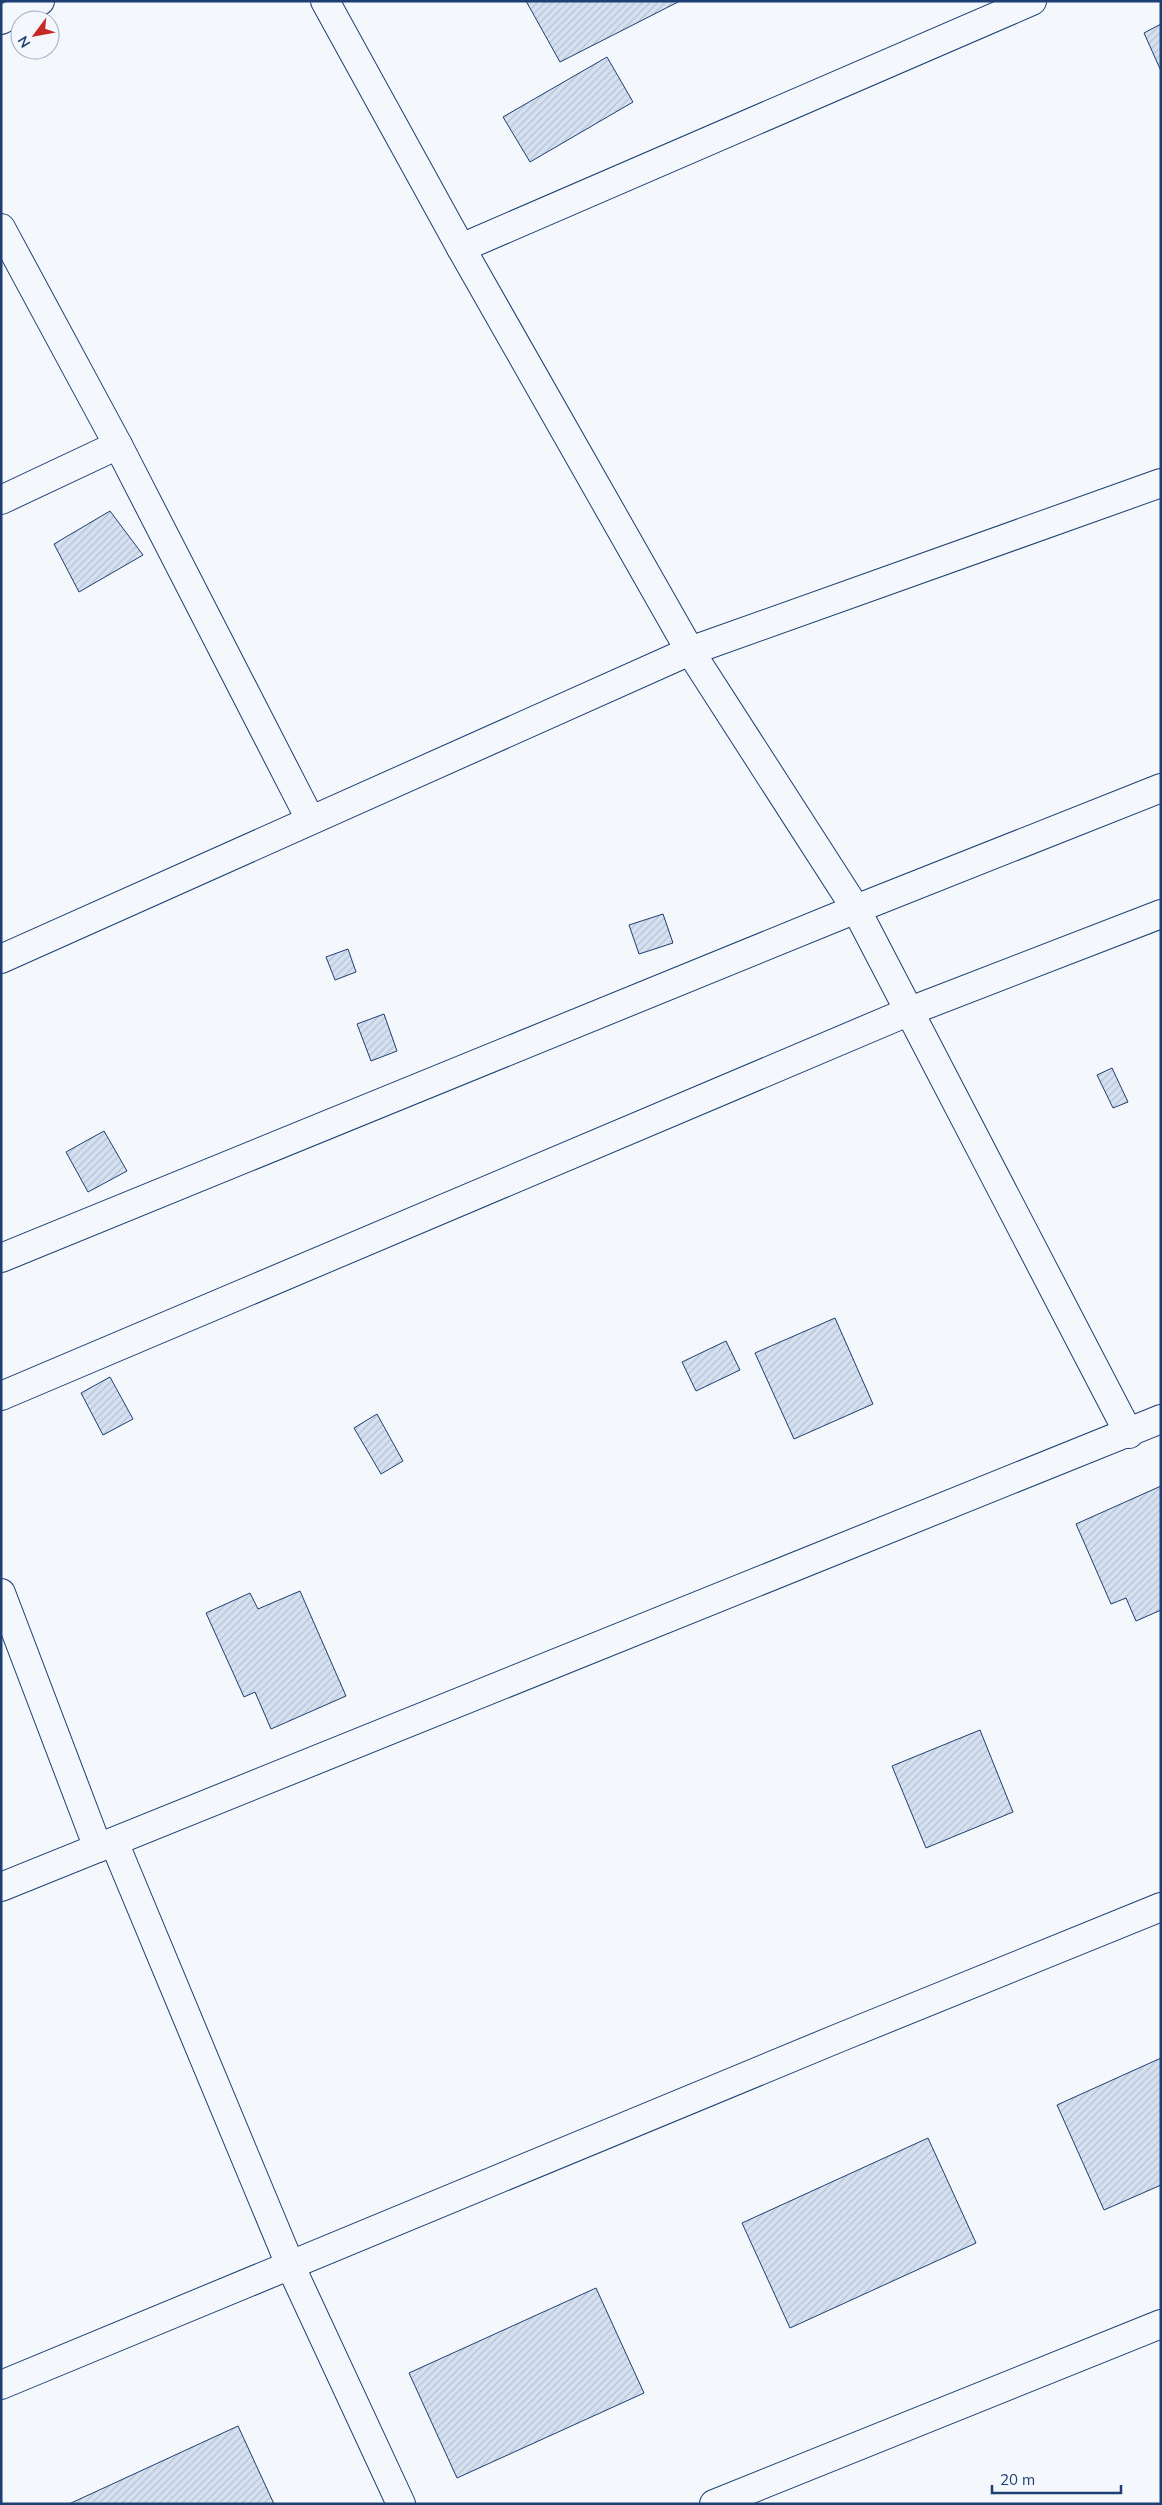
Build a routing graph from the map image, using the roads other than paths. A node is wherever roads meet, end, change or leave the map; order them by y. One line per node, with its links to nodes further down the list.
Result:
1 (40, 1): 4 (street)
2 (325, 1): 6 (street)
3 (1032, 1): 6 (street)
4 (1, 20)
5 (1, 228): 7 (street)
6 (461, 248): 11 (street)
7 (10, 267): 8 (street)
8 (118, 445): 10 (street); 13 (street)
9 (1161, 483): 11 (street)
10 (1, 500)
11 (690, 651): 13 (street); 14 (street)
12 (1161, 788): 14 (street)
13 (310, 819): 16 (street)
14 (856, 909): 17 (street); 18 (street)
15 (1161, 914): 17 (street)
16 (1, 959)
17 (910, 1011): 19 (street); 21 (street)
18 (1, 1258)
19 (1, 1396)
20 (1161, 1419): 21 (street)
21 (1129, 1434): 23 (street)
22 (1, 1593): 23 (street)
23 (106, 1845): 24 (street); 26 (street)
24 (1, 1887)
25 (1161, 1908): 26 (street)
26 (291, 2267): 28 (street); 29 (street)
27 (1161, 2324): 30 (street)
28 (1, 2385)
29 (401, 2504)
30 (714, 2504)

